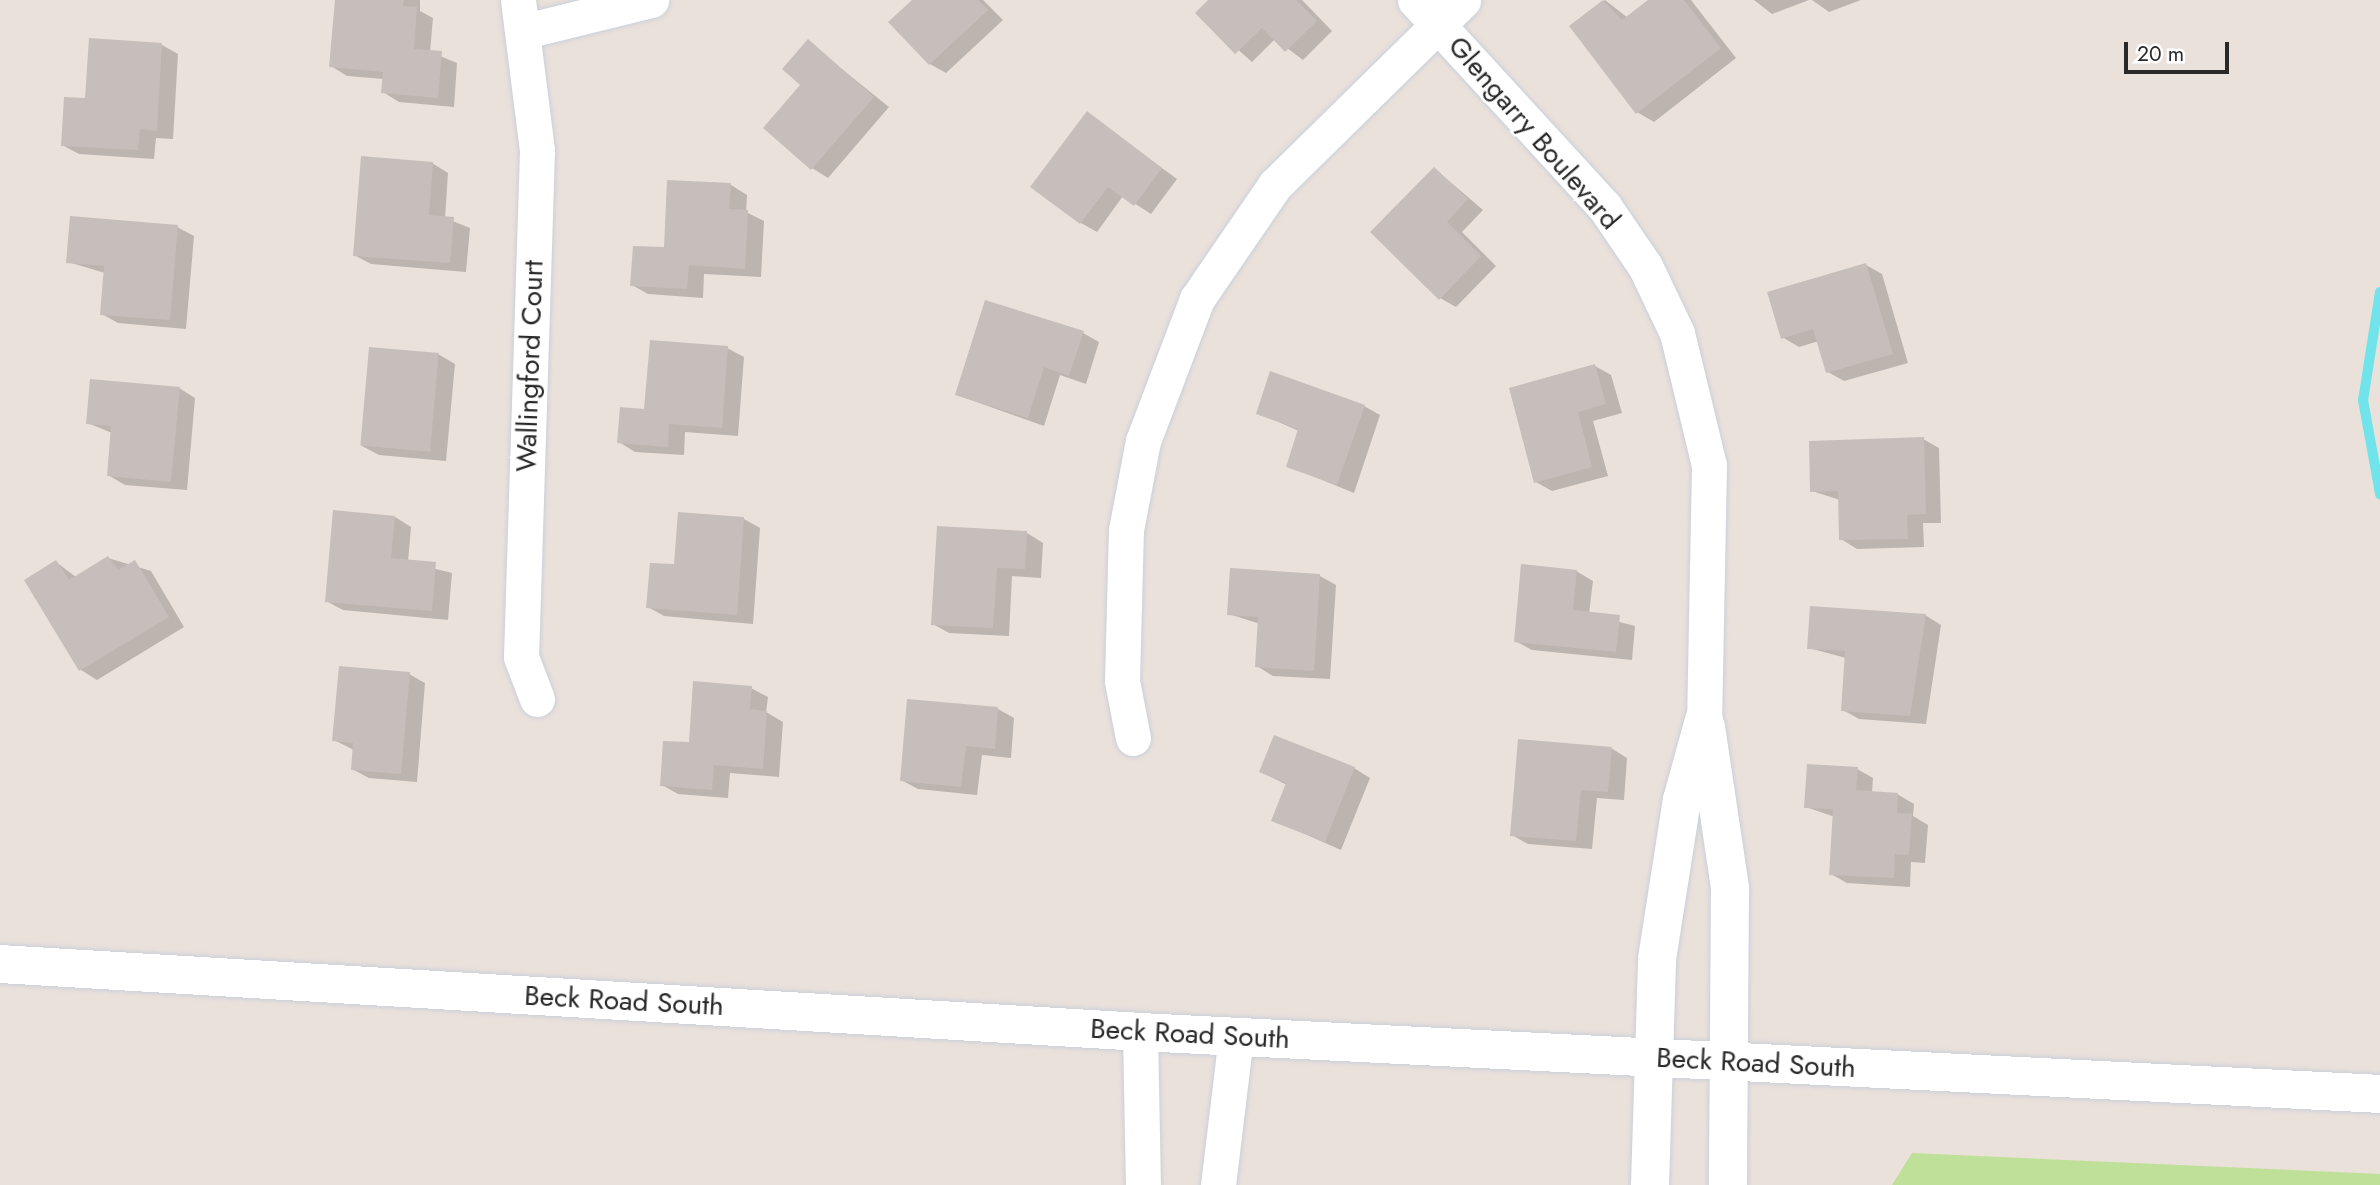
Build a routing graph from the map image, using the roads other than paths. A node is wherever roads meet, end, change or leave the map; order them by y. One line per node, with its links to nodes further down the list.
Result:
1 (651, 0): 4 (street)
2 (1463, 0): 3 (street)
3 (1426, 12): 6 (street, Glengarry Boulevard); 7 (street)
4 (522, 16): 5 (street, Wallingford Court)
5 (537, 699)
6 (1704, 720): 11 (main road, Glengarry Boulevard); 12 (main road, Glengarry Boulevard)
7 (1133, 738)
8 (0, 964): 9 (main road, Beck Road South)
9 (1140, 1032): 10 (main road, Beck Road South); 14 (street)
10 (1236, 1037): 11 (main road, Beck Road South); 15 (street)
11 (1651, 1058): 12 (main road, Beck Road South); 16 (main road, Glengarry Boulevard)
12 (1732, 1061): 13 (main road, Beck Road South); 17 (main road, Glengarry Boulevard)
13 (2380, 1094)
14 (1143, 1185)
15 (1218, 1185)
16 (1650, 1185)
17 (1728, 1185)

